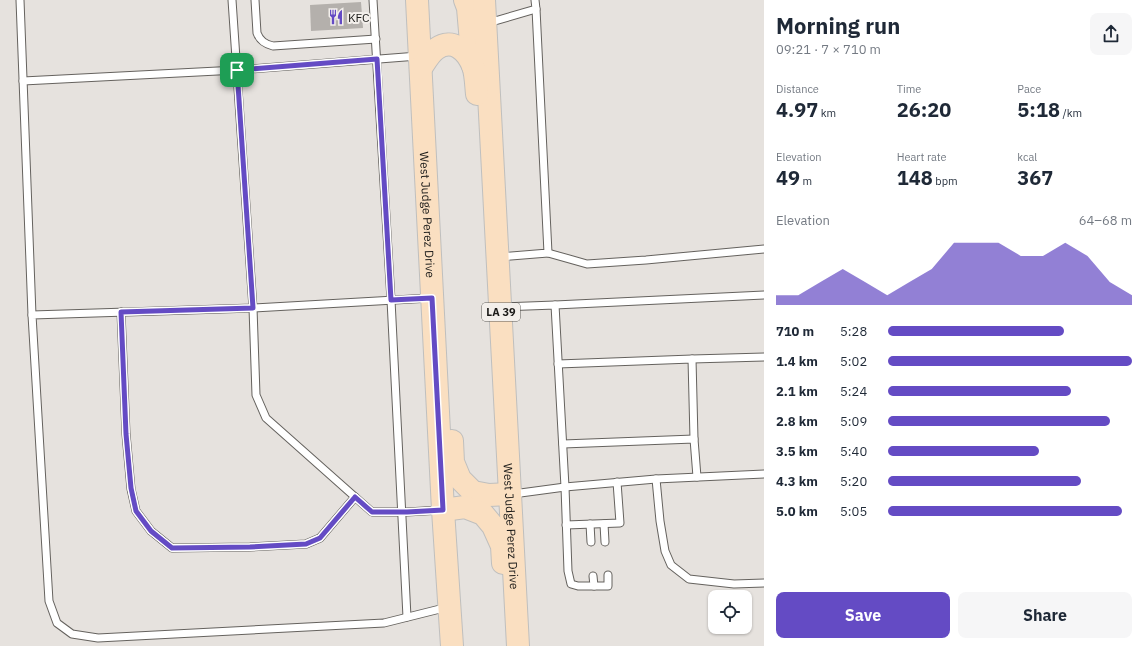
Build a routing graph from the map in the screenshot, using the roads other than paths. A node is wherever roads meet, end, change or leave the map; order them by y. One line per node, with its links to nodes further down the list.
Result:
1 (20, 0): 16 (lane)
2 (232, 0): 15 (lane)
3 (255, 0): 11 (lane)
4 (373, 0): 11 (lane)
5 (417, 0): 13 (main road, West Judge Perez Drive)
6 (465, 0): 14 (main road)
7 (484, 0): 10 (main road, West Judge Perez Drive / LA 39)
8 (535, 0): 9 (lane)
9 (536, 9): 10 (lane); 19 (lane)
10 (485, 24): 17 (main road, West Judge Perez Drive / LA 39)
11 (376, 39): 12 (lane)
12 (377, 59): 13 (lane); 15 (lane); 23 (lane)
13 (420, 62): 14 (main road); 22 (main road, West Judge Perez Drive)
14 (474, 67): 17 (main road)
15 (237, 70): 16 (lane); 26 (lane)
16 (23, 81): 28 (lane)
17 (491, 138): 20 (main road, West Judge Perez Drive / LA 39)
18 (764, 249): 19 (lane)
19 (548, 253): 20 (lane)
20 (498, 257): 25 (main road, West Judge Perez Drive / LA 39)
21 (764, 295): 24 (lane)
22 (432, 298): 23 (lane); 29 (main road, West Judge Perez Drive)
23 (391, 300): 26 (lane); 43 (lane)
24 (555, 305): 25 (lane); 32 (lane)
25 (500, 307): 40 (main road, West Judge Perez Drive / LA 39)
26 (253, 308): 27 (lane); 41 (lane)
27 (121, 312): 28 (lane); 41 (lane)
28 (32, 315): 54 (lane)
29 (435, 346): 40 (main road); 42 (main road, West Judge Perez Drive)
30 (764, 357): 31 (lane)
31 (692, 359): 32 (lane); 33 (lane)
32 (558, 364): 34 (lane)
33 (694, 439): 34 (lane); 36 (lane)
34 (563, 444): 39 (lane)
35 (764, 474): 36 (lane)
36 (697, 477): 37 (lane)
37 (656, 479): 38 (lane); 51 (lane)
38 (617, 482): 39 (lane); 45 (lane)
39 (565, 487): 40 (lane); 46 (lane)
40 (510, 494): 55 (main road, West Judge Perez Drive / LA 39)
41 (355, 497): 43 (lane)
42 (443, 510): 43 (lane); 53 (main road, West Judge Perez Drive); 55 (main road)
43 (402, 512): 54 (lane)
44 (590, 524): 45 (lane); 46 (lane); 47 (lane)
45 (604, 524): 48 (lane)
46 (566, 526): 52 (lane)
47 (591, 542)
48 (605, 542)
49 (608, 575): 52 (lane)
50 (594, 576): 52 (lane)
51 (764, 583)
52 (594, 586)
53 (450, 606): 54 (lane); 56 (main road, West Judge Perez Drive)
54 (407, 617)
55 (517, 636)
56 (452, 638)

